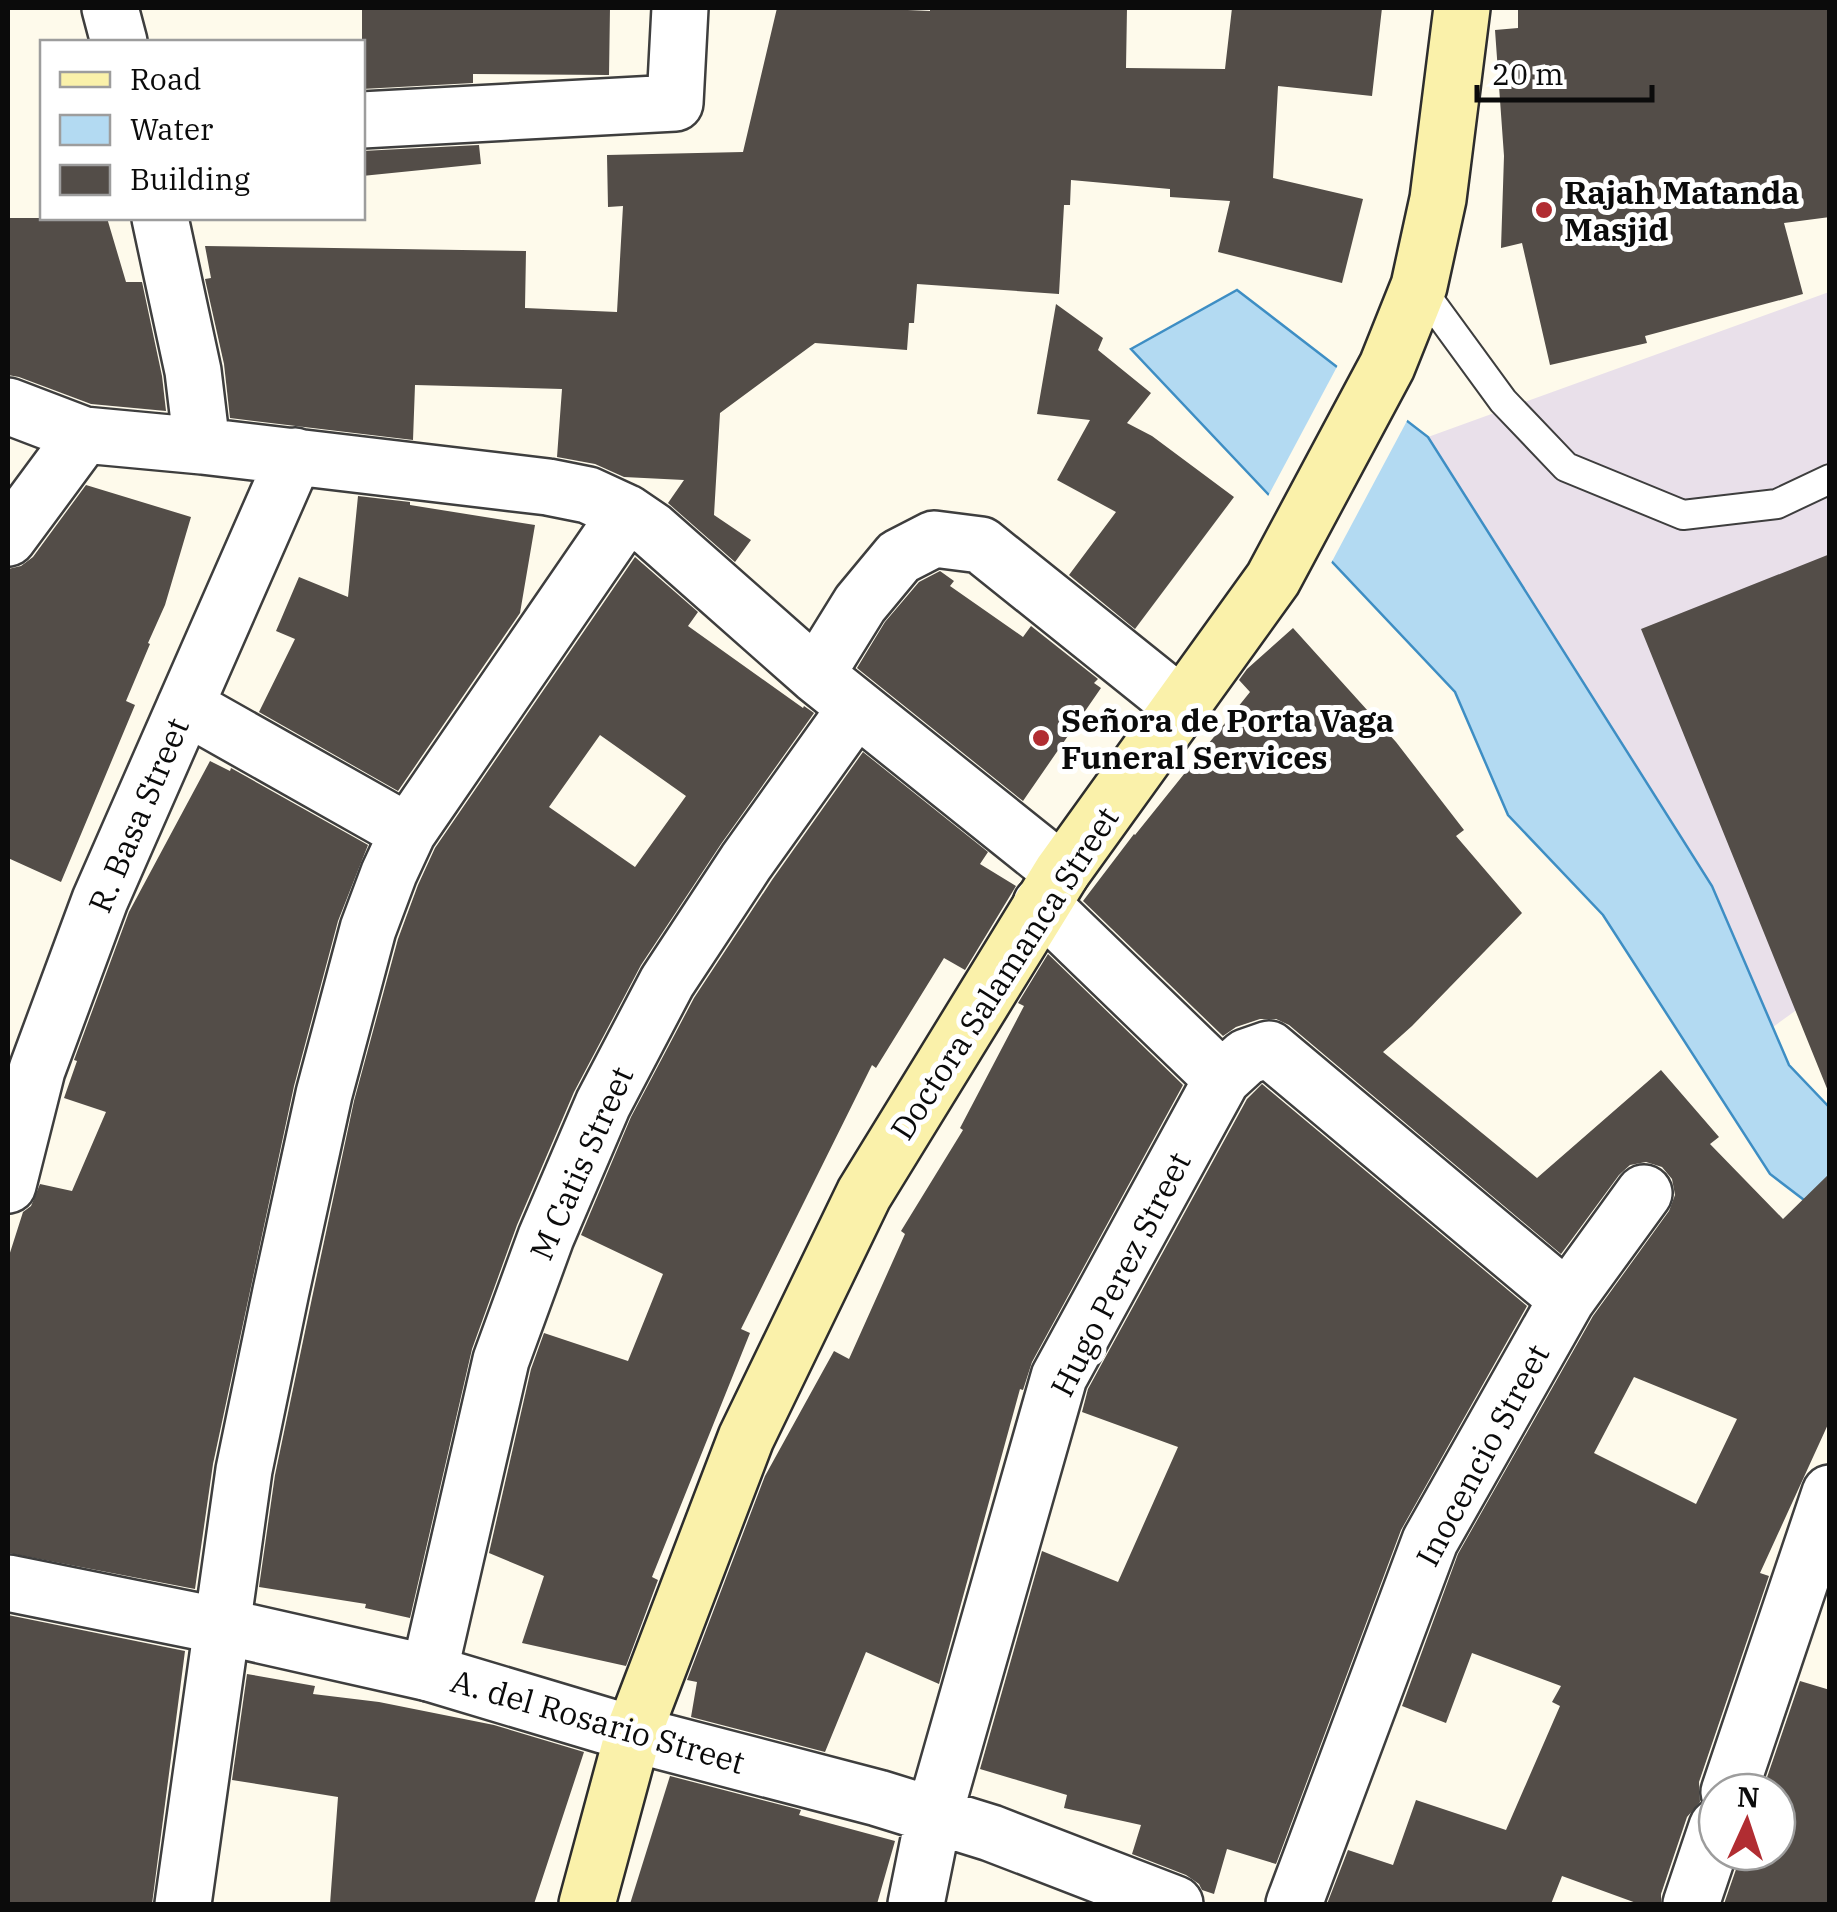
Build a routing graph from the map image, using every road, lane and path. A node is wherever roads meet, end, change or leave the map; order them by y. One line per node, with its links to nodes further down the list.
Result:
1 (110, 8): 4 (street)
2 (680, 8): 5 (street)
3 (1462, 8): 7 (main road, Doctora Salamanca Street)
4 (118, 40)
5 (365, 120)
6 (160, 220): 10 (street)
7 (1418, 286): 12 (lane); 17 (main road, Doctora Salamanca Street)
8 (8, 406): 9 (street)
9 (84, 434): 10 (street); 14 (street)
10 (202, 446): 11 (street)
11 (295, 456): 13 (street); 16 (street, R. Basa Street)
12 (1830, 480)
13 (627, 513): 15 (street); 18 (street)
14 (8, 538)
15 (836, 692): 17 (street, M Catis Street); 19 (street); 28 (street, M Catis Street)
16 (185, 706): 18 (street); 20 (street, R. Basa Street)
17 (1183, 707): 19 (main road, Doctora Salamanca Street)
18 (408, 832): 27 (street)
19 (1052, 888): 21 (street); 29 (main road, Doctora Salamanca Street)
20 (22, 1064): 22 (street, R. Basa Street)
21 (1222, 1079): 24 (street, Hugo Perez Street); 31 (street, Hugo Perez Street)
22 (8, 1184)
23 (1644, 1193): 24 (street, Inocencio Street)
24 (1567, 1299): 37 (street, Inocencio Street)
25 (1830, 1494): 30 (street)
26 (8, 1583): 27 (street, A. del Rosario Street)
27 (221, 1626): 28 (street, A. del Rosario Street); 33 (street)
28 (429, 1673): 29 (street, A. del Rosario Street)
29 (633, 1734): 31 (street, A. del Rosario Street); 34 (main road, Doctora Salamanca Street)
30 (1736, 1772)
31 (934, 1815): 35 (street, Hugo Perez Street); 36 (street, A. del Rosario Street)
32 (1702, 1872): 38 (street)
33 (182, 1904)
34 (586, 1904)
35 (916, 1904)
36 (1175, 1904)
37 (1294, 1904)
38 (1691, 1904)

